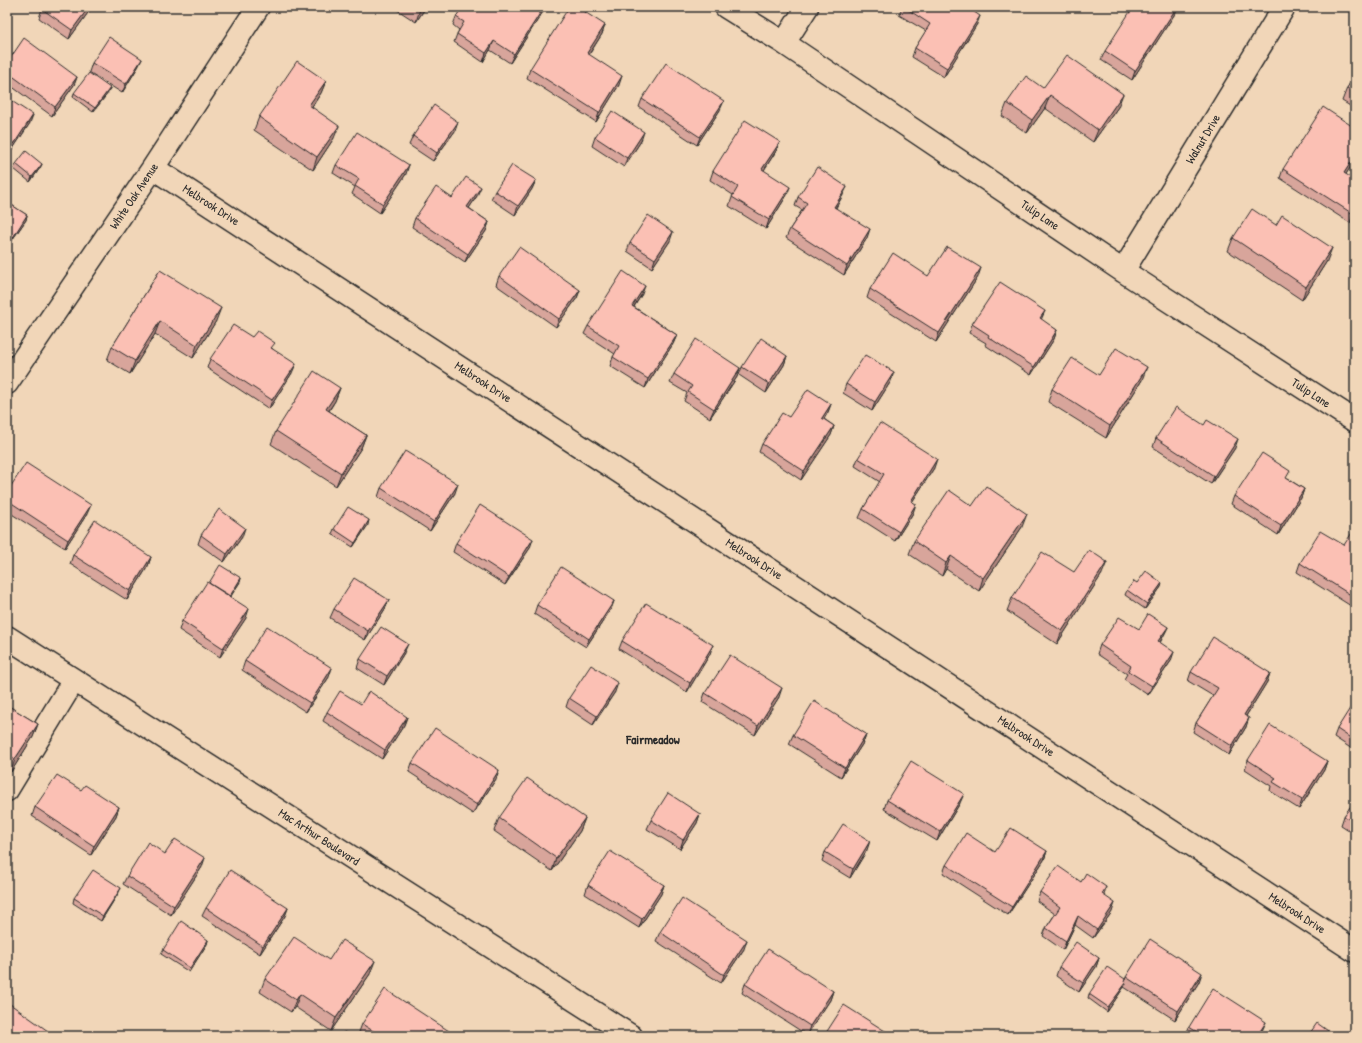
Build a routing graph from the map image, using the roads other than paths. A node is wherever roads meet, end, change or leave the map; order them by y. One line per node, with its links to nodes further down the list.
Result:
1 (258, 7): 6 (street, White Oak Avenue)
2 (726, 7): 5 (street, Tulip Lane)
3 (807, 7): 5 (street)
4 (1284, 7): 7 (street, Walnut Drive)
5 (784, 43): 7 (street, Tulip Lane)
6 (153, 168): 8 (street, White Oak Avenue); 13 (street, Melbrook Drive)
7 (1123, 271): 9 (street, Tulip Lane)
8 (7, 383)
9 (1355, 421)
10 (7, 638): 11 (street, Mac Arthur Boulevard)
11 (74, 680): 12 (street); 14 (street, Mac Arthur Boulevard)
12 (7, 790)
13 (1355, 951)
14 (631, 1036)

